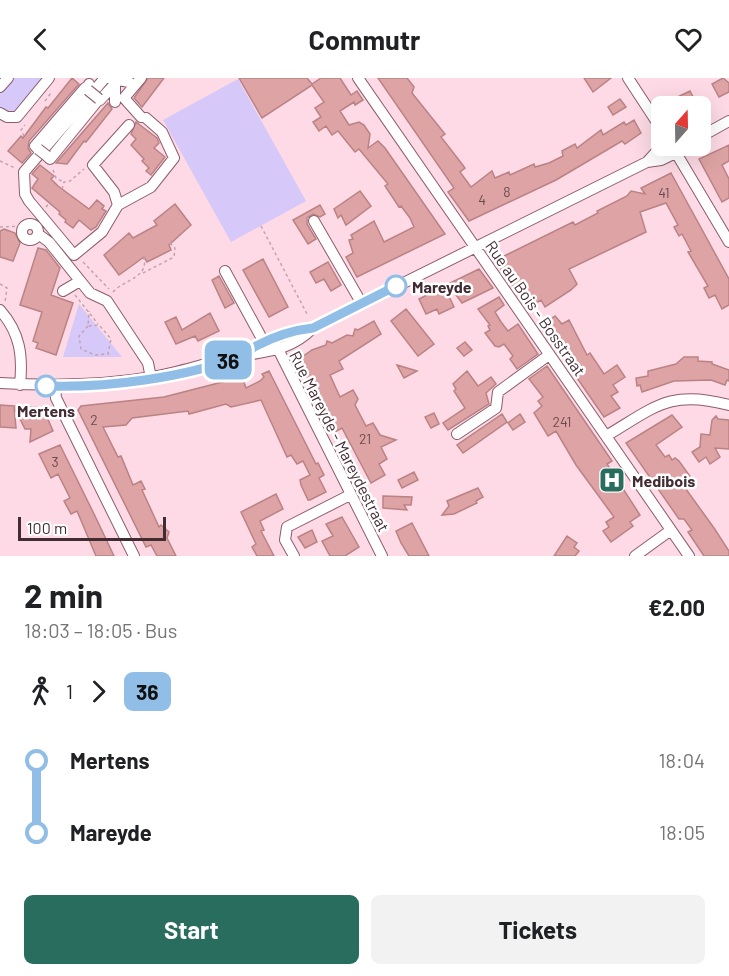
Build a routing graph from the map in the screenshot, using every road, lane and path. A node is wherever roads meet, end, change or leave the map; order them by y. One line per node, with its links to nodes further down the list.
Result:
1 (8, 78): 7 (street)
2 (49, 78): 10 (street)
3 (141, 78): 9 (street)
4 (358, 78): 32 (street, Rue au Bois - Bosstraat)
5 (628, 78): 11 (street)
6 (131, 80): 9 (street); 9 (street)
7 (0, 87)
8 (92, 91): 9 (street); 19 (street); 19 (street, bridge); 22 (street)
9 (117, 91): 25 (street)
10 (0, 113)
11 (651, 113)
12 (729, 121): 15 (street)
13 (26, 122): 16 (path)
14 (129, 125): 21 (street)
15 (711, 130)
16 (24, 136)
17 (665, 156): 32 (street)
18 (677, 156): 31 (street)
19 (49, 160): 23 (path)
20 (0, 161): 22 (path)
21 (93, 165): 23 (path); 25 (street)
22 (24, 172): 34 (street)
23 (64, 182): 24 (path)
24 (62, 189)
25 (118, 205): 34 (street)
26 (314, 221): 42 (street)
27 (24, 226): 29 (path); 35 (street)
28 (261, 226): 45 (path)
29 (0, 227)
30 (168, 241): 37 (path)
31 (729, 242)
32 (475, 247): 42 (street); 50 (street, Rue au Bois - Bosstraat)
33 (142, 254): 37 (path)
34 (74, 255): 35 (street)
35 (68, 267): 38 (street)
36 (225, 271): 48 (street)
37 (142, 274): 41 (path)
38 (80, 281): 40 (street); 51 (street)
39 (0, 284): 43 (path)
40 (65, 290): 44 (path)
41 (112, 292)
42 (362, 304): 49 (street)
43 (1, 307): 53 (street)
44 (89, 311): 46 (path); 47 (path)
45 (307, 314)
46 (88, 326): 47 (path); 47 (path)
47 (99, 326)
48 (260, 334)
49 (275, 344): 51 (street); 58 (street, Rue Mareyde - Mareydestraat)
50 (549, 355): 56 (street); 57 (street, Rue au Bois - Bosstraat)
51 (151, 378): 54 (street)
52 (0, 383): 53 (street)
53 (20, 385): 54 (street)
54 (55, 386): 60 (street)
55 (729, 405): 57 (street)
56 (458, 434)
57 (606, 436): 59 (street, Rue au Bois - Bosstraat)
58 (350, 495): 61 (street); 62 (street, Rue Mareyde - Mareydestraat)
59 (671, 530): 63 (street); 64 (street, Rue au Bois - Bosstraat)
60 (134, 556)
61 (294, 556)
62 (382, 556)
63 (635, 556)
64 (689, 556)

